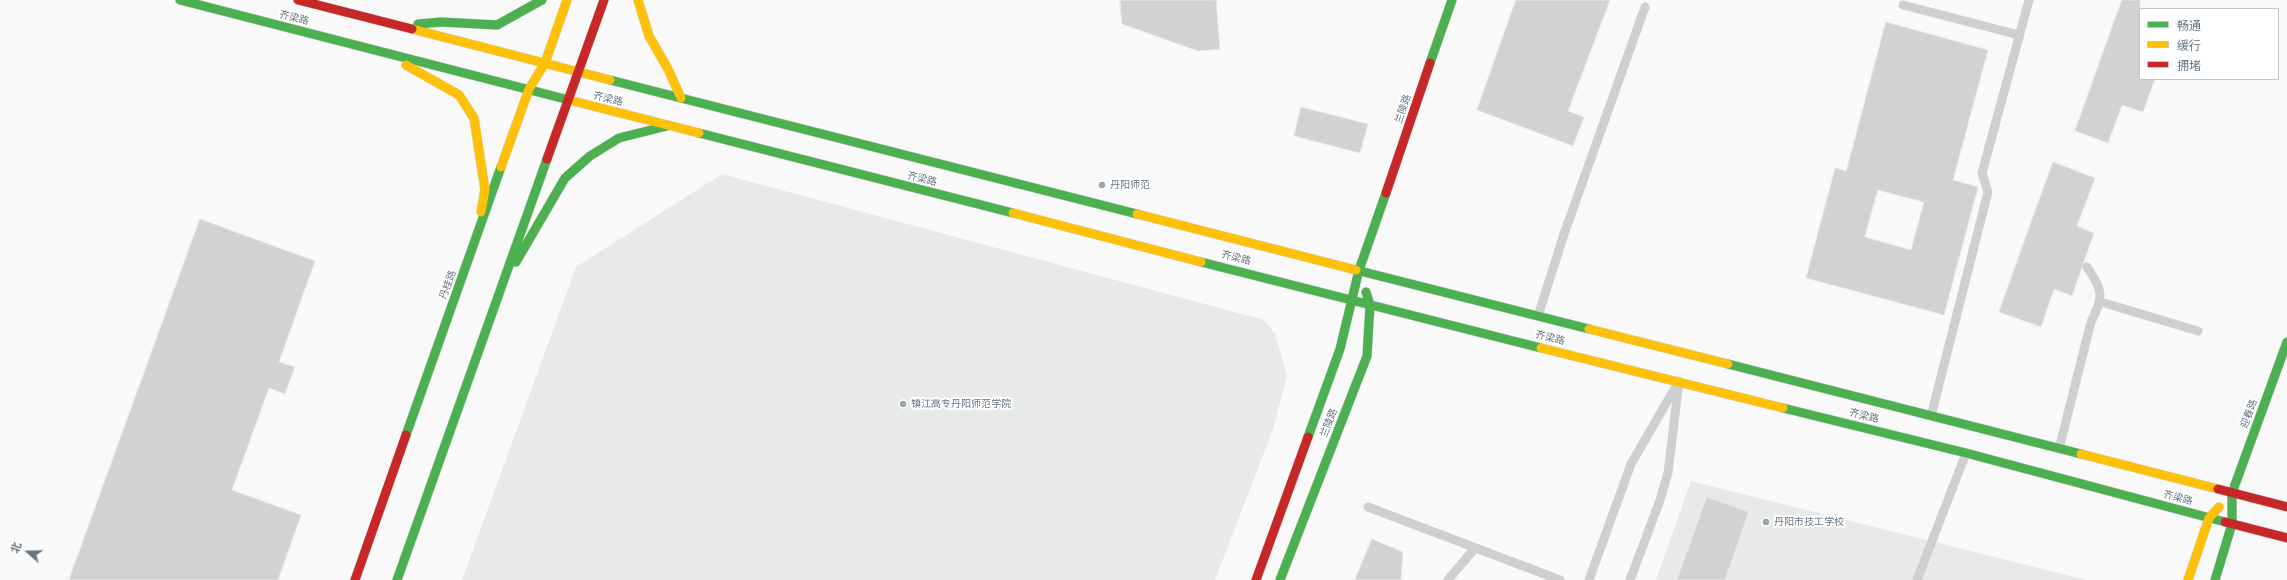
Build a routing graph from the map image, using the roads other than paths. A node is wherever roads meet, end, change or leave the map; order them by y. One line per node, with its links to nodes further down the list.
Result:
1 (180, 0): 13 (main road, 齐梁路)
2 (298, 0): 11 (main road, 齐梁路)
3 (542, 0): 11 (main road)
4 (568, 0): 14 (main road, 丹桂路)
5 (604, 0): 15 (main road)
6 (638, 0): 17 (main road)
7 (1452, 0): 22 (main road, 兰陵路)
8 (2029, 0): 12 (lane)
9 (1903, 5): 12 (lane)
10 (1645, 7): 27 (lane)
11 (398, 26): 14 (main road, 齐梁路)
12 (2019, 34): 31 (lane)
13 (384, 52): 16 (main road, 齐梁路); 20 (main road)
14 (545, 63): 15 (main road, 齐梁路); 16 (main road, 丹桂路)
15 (578, 71): 17 (main road, 齐梁路); 18 (main road)
16 (529, 89): 18 (main road, 齐梁路); 20 (main road, 丹桂路)
17 (681, 98): 22 (main road, 齐梁路)
18 (569, 100): 19 (main road, 齐梁路); 23 (main road)
19 (669, 126): 23 (main road); 24 (main road, 齐梁路)
20 (473, 247): 41 (main road, 丹桂路)
21 (2087, 266): 25 (lane)
22 (1359, 270): 24 (main road, 兰陵路); 26 (main road, 兰陵路); 27 (main road, 齐梁路)
23 (508, 274): 42 (main road)
24 (1352, 299): 26 (main road, 齐梁路); 43 (main road, 兰陵路)
25 (2101, 302): 28 (lane); 32 (lane)
26 (1370, 305): 30 (main road, 齐梁路); 44 (main road, 兰陵路)
27 (1538, 316): 31 (main road, 齐梁路)
28 (2198, 331)
29 (2287, 342): 34 (main road, 迎春路)
30 (1679, 382): 33 (main road, 齐梁路); 47 (lane); 48 (lane)
31 (1931, 416): 32 (main road, 齐梁路)
32 (2058, 448): 34 (main road, 齐梁路)
33 (1966, 453): 37 (main road, 齐梁路); 49 (lane)
34 (2232, 493): 36 (main road, 齐梁路); 37 (main road, 迎春路); 38 (main road, 迎春路)
35 (1368, 507): 40 (lane)
36 (2287, 507)
37 (2209, 518): 38 (main road, 齐梁路); 50 (main road, 迎春路)
38 (2232, 524): 39 (main road, 齐梁路); 51 (main road, 迎春路)
39 (2287, 538)
40 (1475, 548): 45 (lane); 46 (lane)
41 (355, 580)
42 (397, 580)
43 (1256, 580)
44 (1280, 580)
45 (1448, 580)
46 (1560, 580)
47 (1589, 580)
48 (1630, 580)
49 (1917, 580)
50 (2188, 580)
51 (2215, 580)

